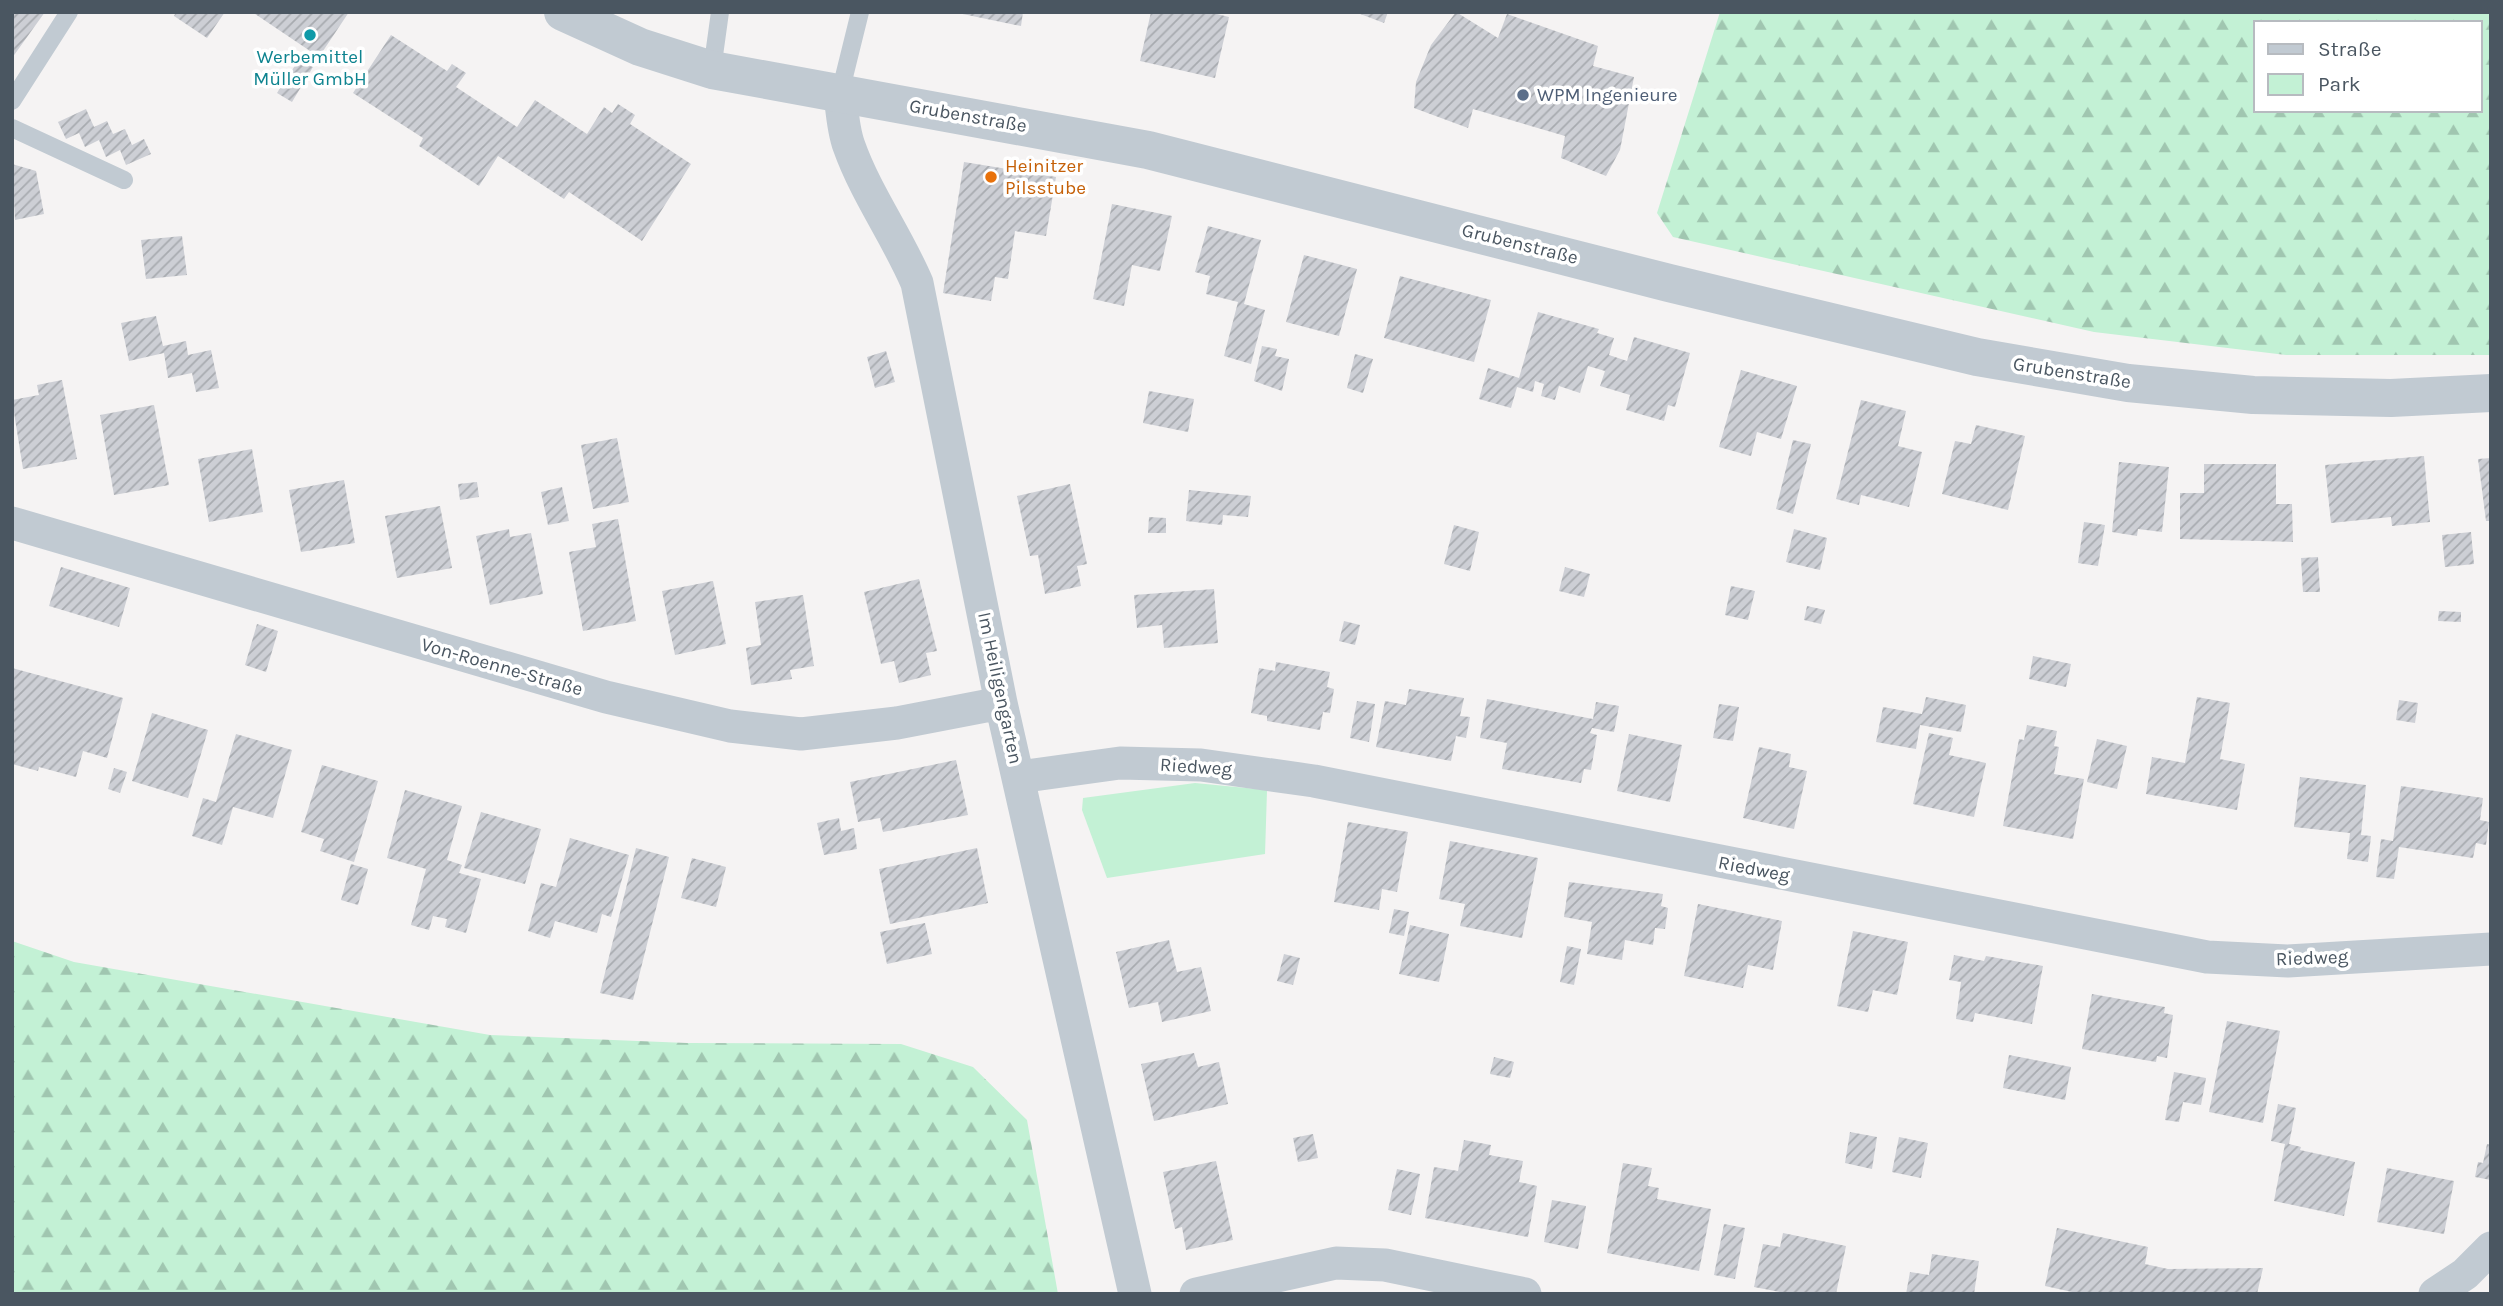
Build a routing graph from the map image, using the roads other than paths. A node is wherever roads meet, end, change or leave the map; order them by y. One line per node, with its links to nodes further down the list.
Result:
1 (69, 12): 7 (lane)
2 (720, 12): 5 (lane)
3 (860, 12): 6 (lane)
4 (577, 15): 5 (street, Grubenstraße)
5 (712, 70): 6 (street, Grubenstraße)
6 (840, 93): 10 (street, Grubenstraße); 12 (street, Im Heiligengarten)
7 (12, 101)
8 (12, 128): 9 (lane)
9 (124, 180)
10 (2491, 393)
11 (12, 523): 12 (street, Von-Roenne-Straße)
12 (1001, 703): 13 (street, Im Heiligengarten)
13 (1019, 777): 14 (street, Riedweg); 16 (street, Im Heiligengarten)
14 (2491, 949)
15 (2491, 1248): 19 (street)
16 (1135, 1294)
17 (1196, 1294): 18 (street)
18 (1525, 1294)
19 (2435, 1294)

